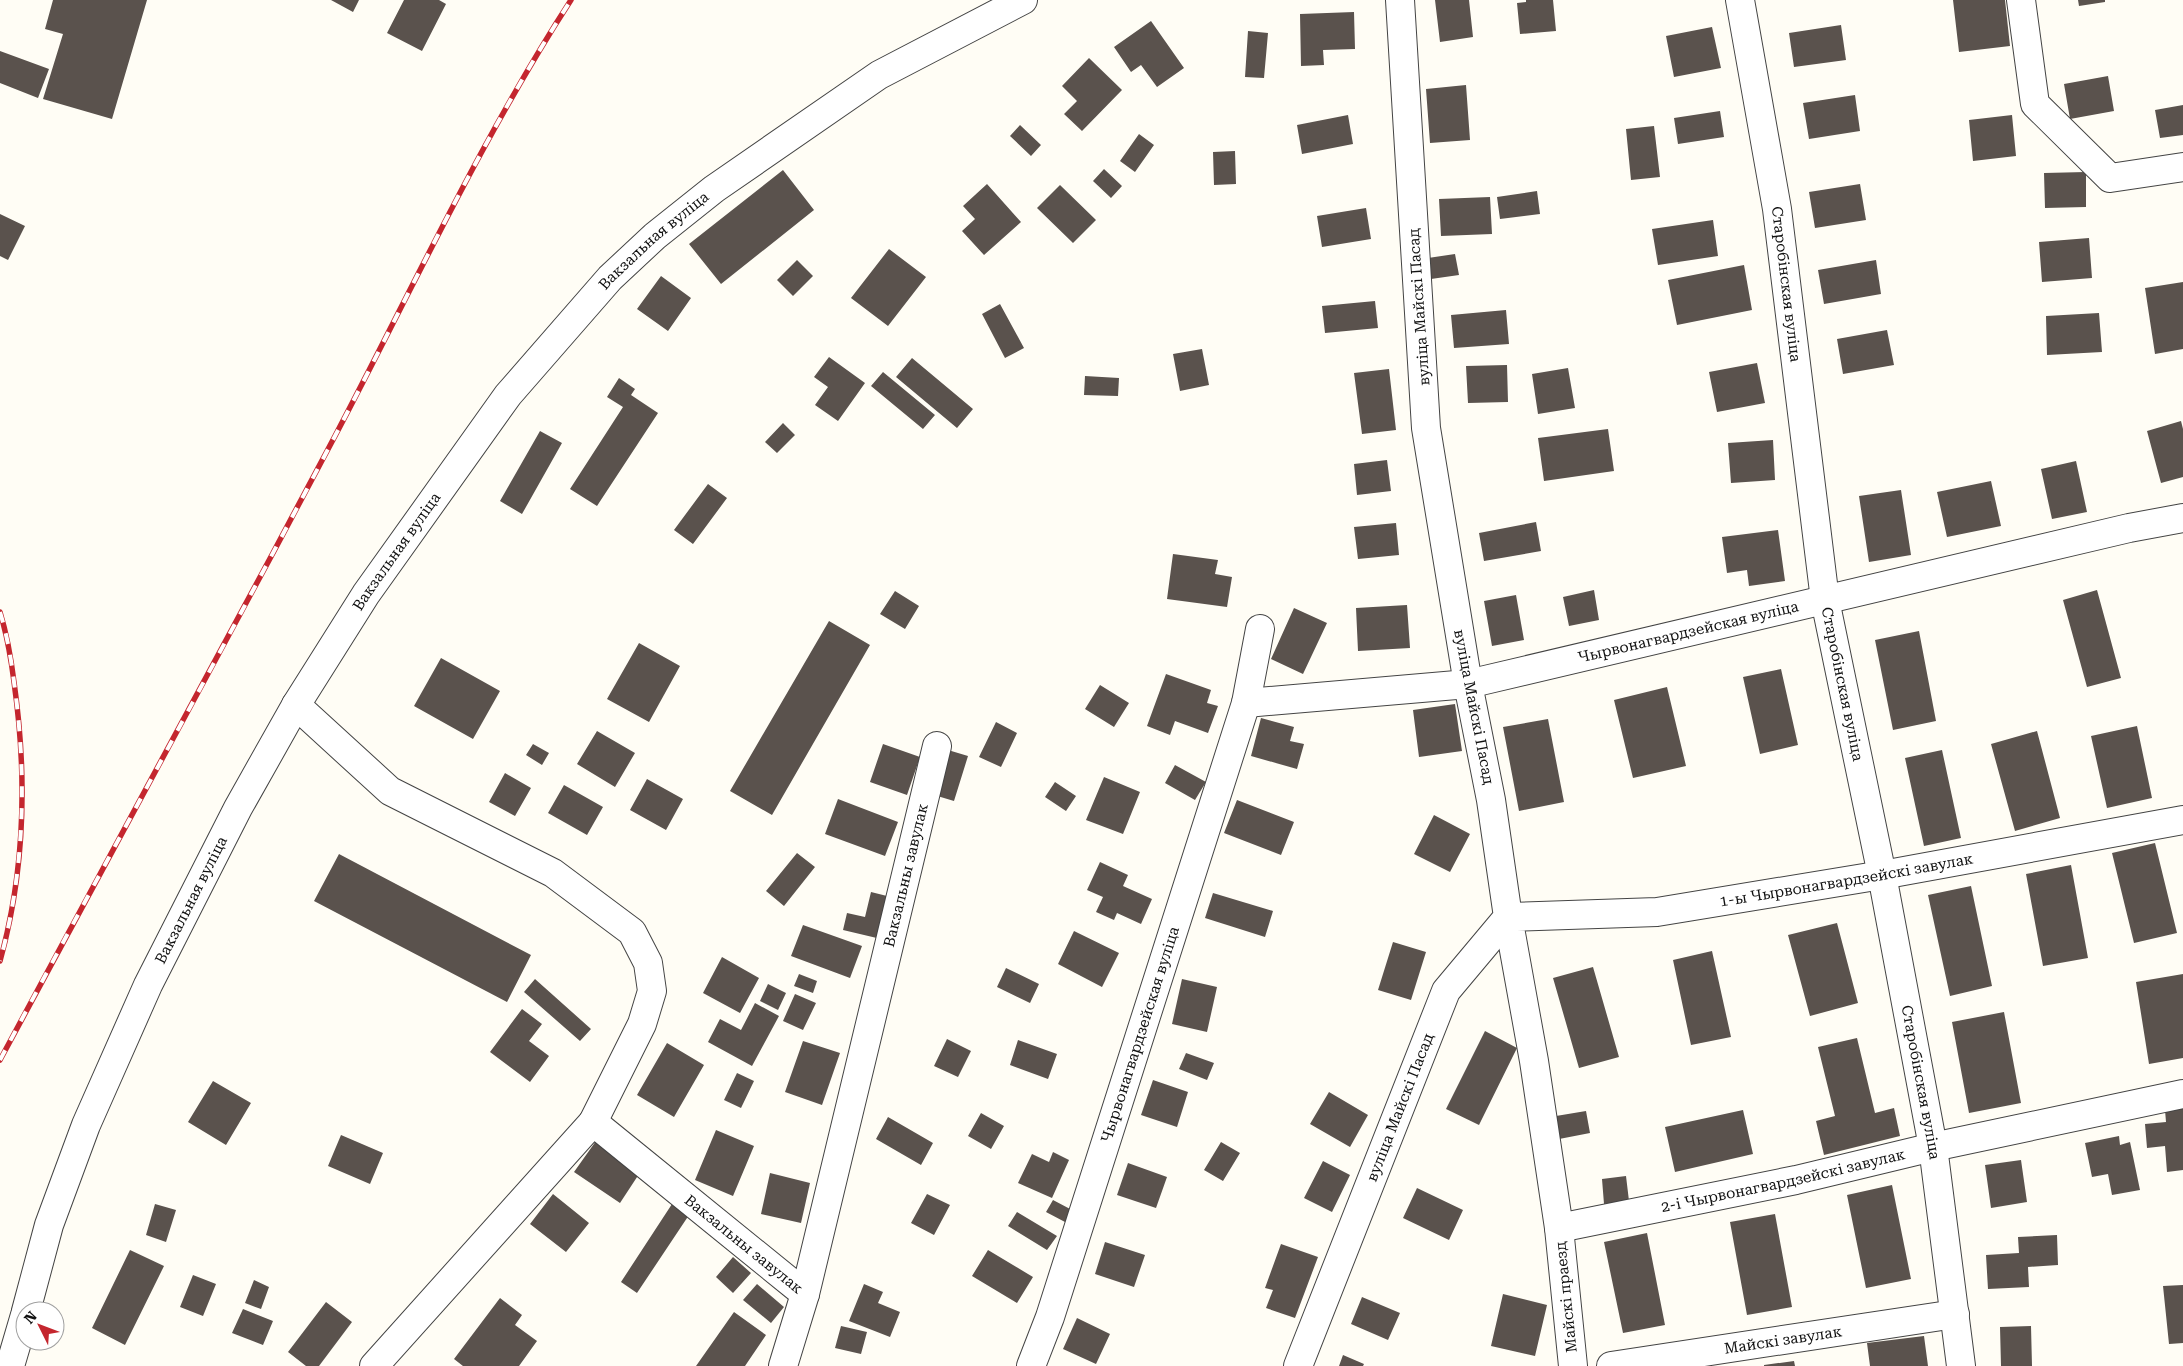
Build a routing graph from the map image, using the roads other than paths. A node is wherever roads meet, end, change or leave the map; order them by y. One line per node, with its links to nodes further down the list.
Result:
1 (1024, 0): 11 (street, Вакзальная вуліца)
2 (1400, 0): 9 (street, вуліца Майскі Пасад)
3 (1740, 0): 7 (street, Старобінская вуліца)
4 (2021, 0): 5 (street)
5 (2183, 167)
6 (2183, 518): 7 (street, Чырвонагвардзейская вуліца)
7 (1825, 600): 9 (street, Чырвонагвардзейская вуліца); 14 (street, Старобінская вуліца)
8 (1260, 629): 10 (street, Чырвонагвардзейская вуліца)
9 (1468, 684): 10 (street, Чырвонагвардзейская вуліца); 15 (street, вуліца Майскі Пасад)
10 (1246, 703): 27 (street, Чырвонагвардзейская вуліца)
11 (296, 705): 17 (street); 21 (street, Вакзальная вуліца)
12 (937, 746): 20 (street, Вакзальны завулак)
13 (2183, 820): 14 (street, 1-ы Чырвонагвардзейскі завулак)
14 (1882, 875): 15 (street, 1-ы Чырвонагвардзейскі завулак); 18 (street, Старобінская вуліца)
15 (1508, 917): 19 (street, Майскі праезд); 28 (street, вуліца Майскі Пасад)
16 (2183, 1094): 18 (street, 2-і Чырвонагвардзейскі завулак)
17 (593, 1122): 20 (street, Вакзальны завулак); 25 (street)
18 (1933, 1147): 19 (street, 2-і Чырвонагвардзейскі завулак); 22 (street, Старобінская вуліца)
19 (1559, 1228): 29 (street, Майскі праезд)
20 (806, 1294): 26 (street)
21 (29, 1301)
22 (1955, 1314): 30 (street, Майскі завулак); 31 (street, Старобінская вуліца)
23 (15, 1349): 24 (street)
24 (10, 1366)
25 (374, 1366)
26 (783, 1366)
27 (1031, 1366)
28 (1298, 1366)
29 (1573, 1366)
30 (1611, 1366)
31 (1961, 1366)

